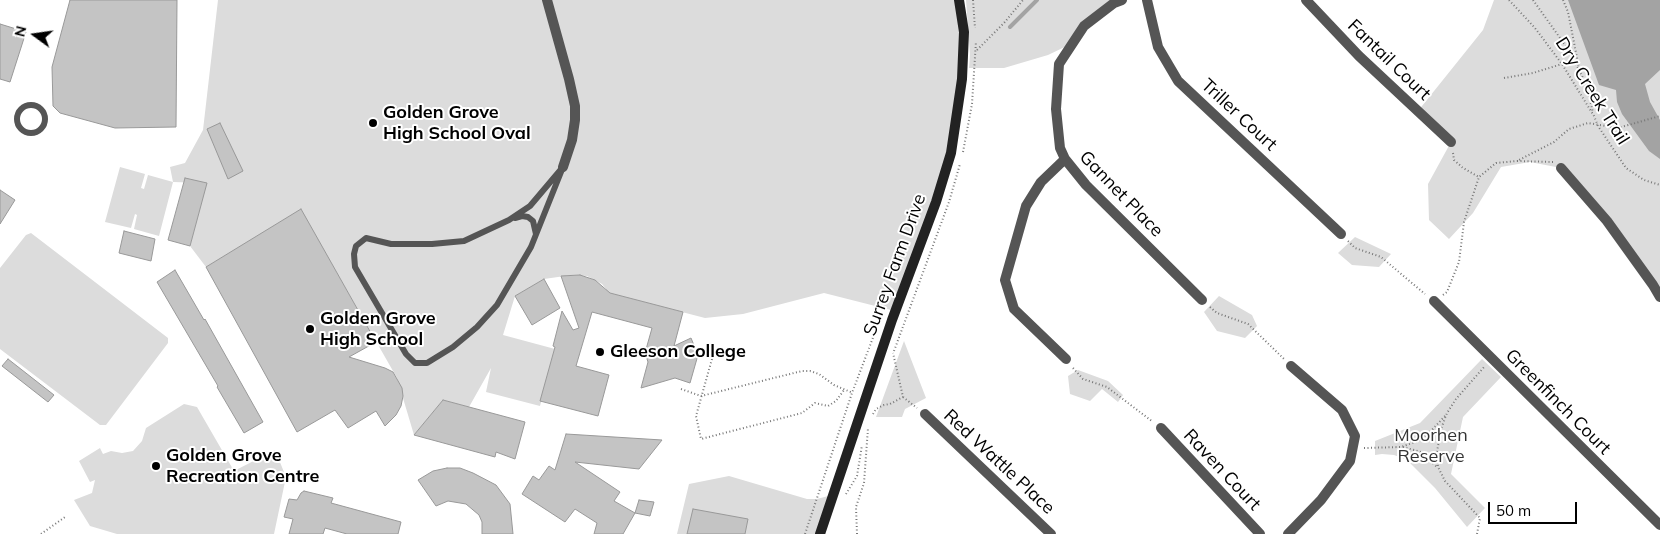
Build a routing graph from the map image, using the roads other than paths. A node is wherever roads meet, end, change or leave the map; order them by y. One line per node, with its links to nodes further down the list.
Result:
1 (547, 0): 9 (street)
2 (960, 0): 22 (street, Surrey Farm Drive)
3 (1122, 0): 8 (street, Gannet Place)
4 (1147, 0): 12 (street, Triller Court)
5 (1306, 0): 7 (street, Fantail Court)
6 (35, 106): 6 (lane)
7 (1451, 142)
8 (1065, 159): 15 (street, Gannet Place); 17 (street)
9 (563, 166): 11 (lane); 13 (lane)
10 (1561, 168): 14 (street)
11 (509, 220): 13 (lane); 13 (lane)
12 (1341, 234)
13 (536, 236)
14 (1660, 297)
15 (1202, 300)
16 (1434, 301): 21 (street, Greenfinch Court)
17 (1066, 360)
18 (1291, 366): 25 (street)
19 (925, 414): 23 (street, Red Wattle Place)
20 (1161, 428): 24 (street, Raven Court)
21 (1660, 525)
22 (820, 534)
23 (1051, 534)
24 (1260, 534)
25 (1288, 534)

